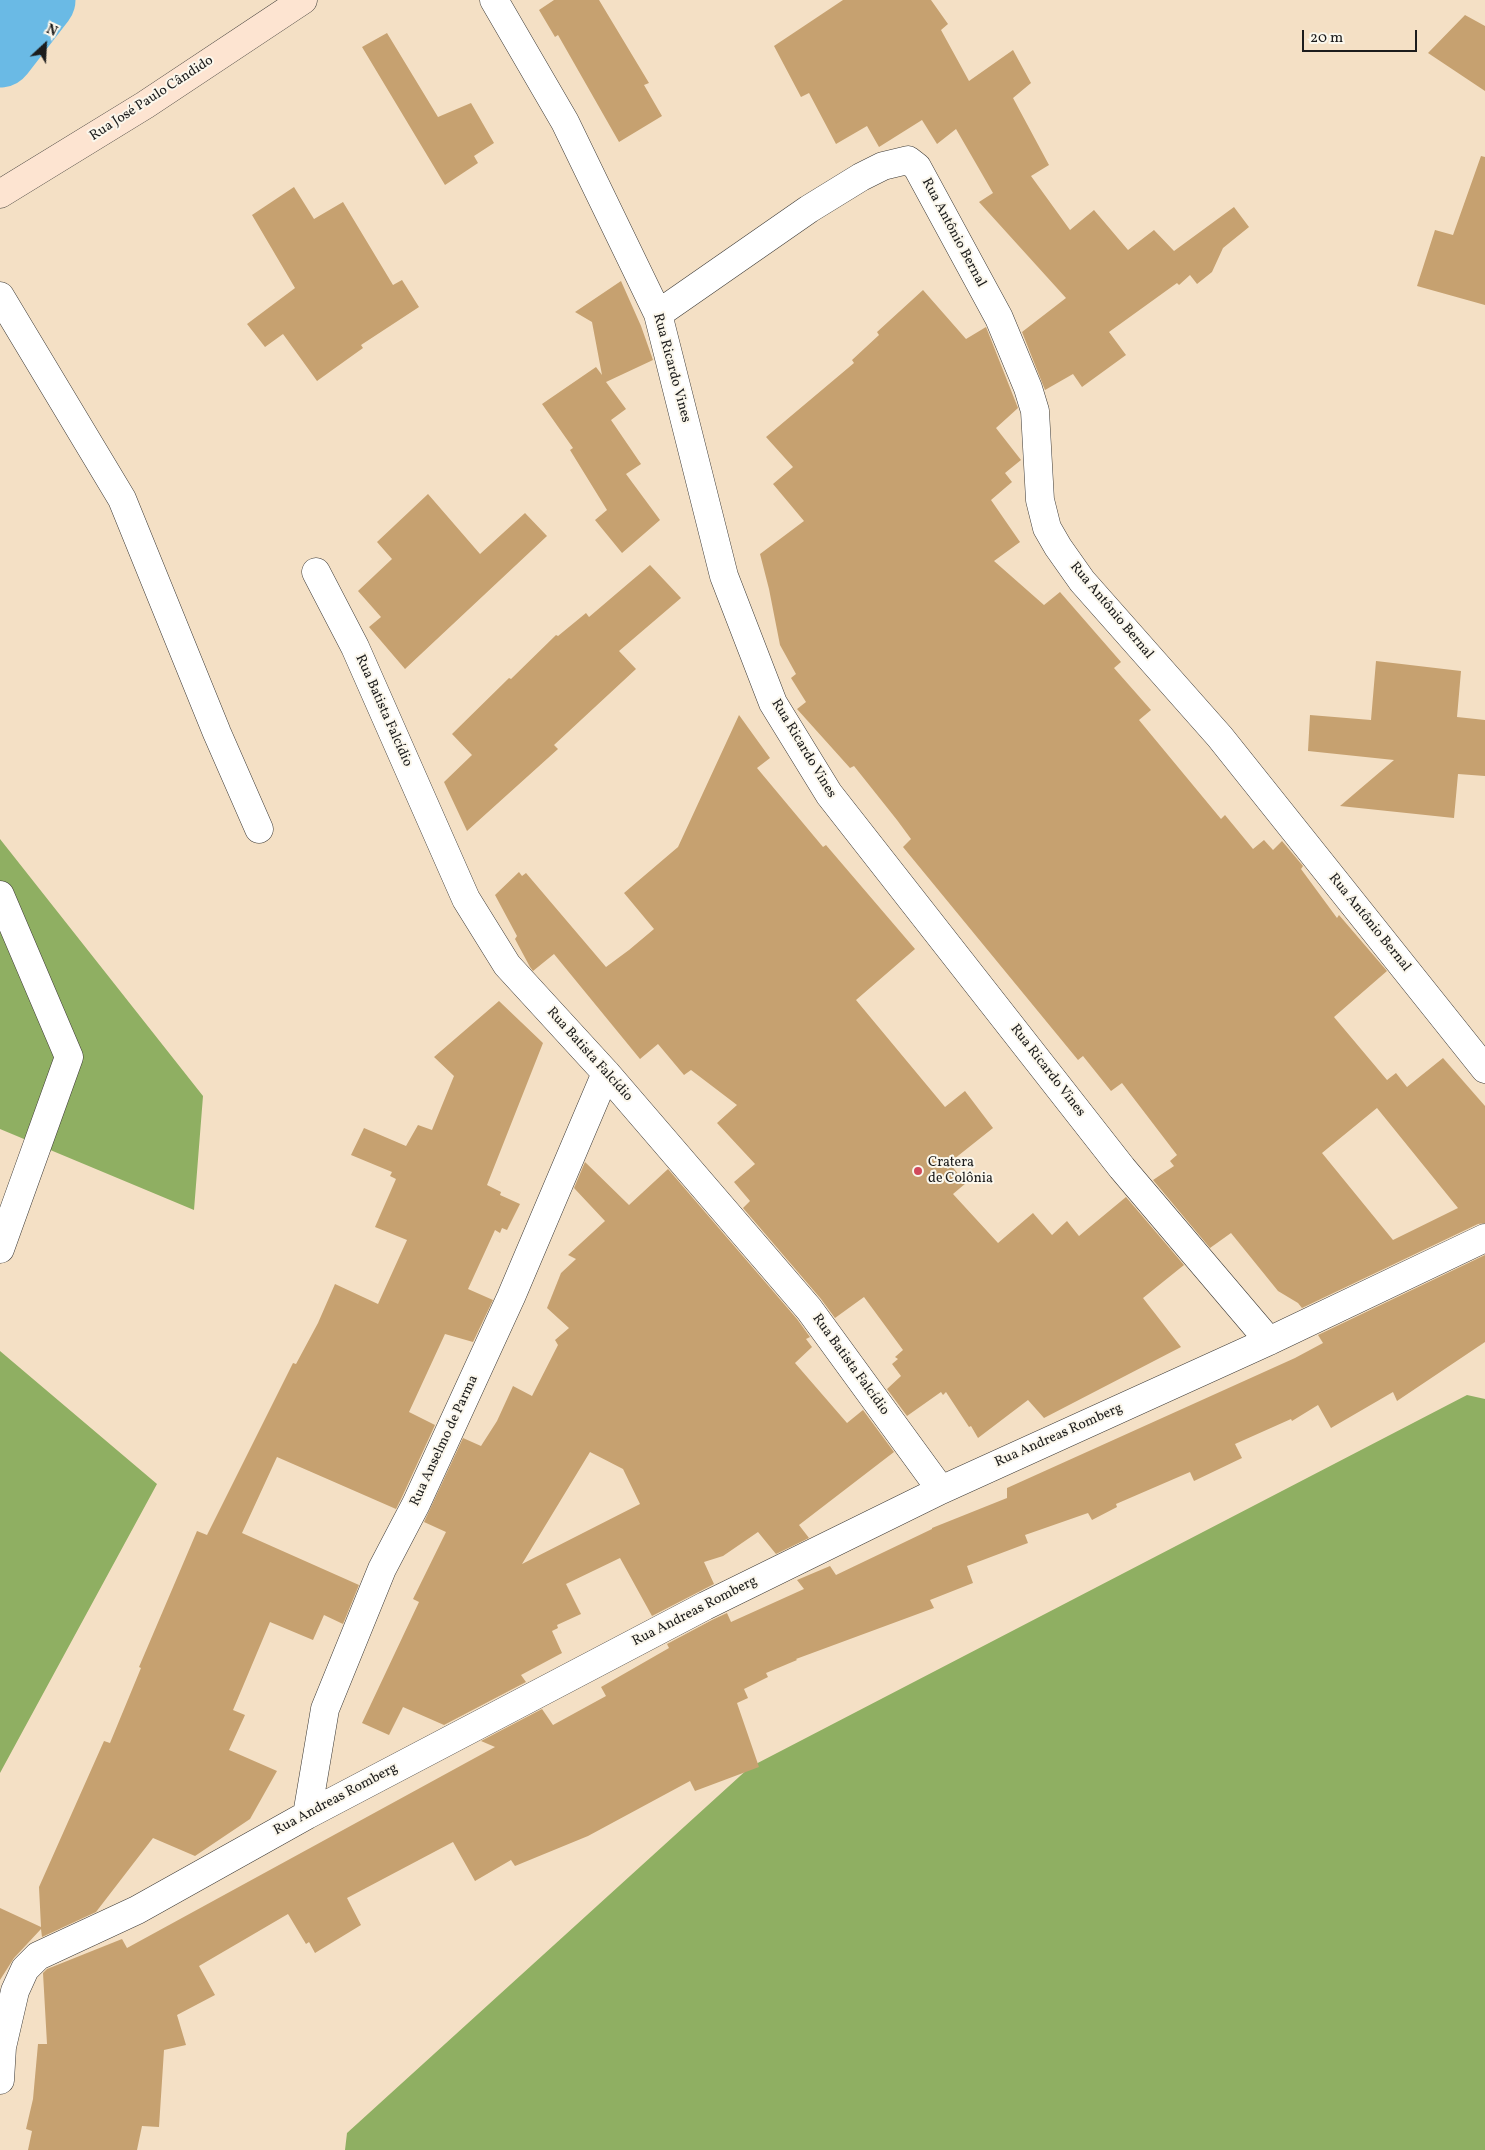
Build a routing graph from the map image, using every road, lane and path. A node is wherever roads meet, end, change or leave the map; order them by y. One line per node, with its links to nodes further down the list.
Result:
1 (302, 0): 3 (street, Rua José Paulo Cândido)
2 (494, 0): 5 (street, Rua Ricardo Vines)
3 (0, 194)
4 (0, 296): 7 (street)
5 (658, 314): 9 (street, Rua Antônio Bernal); 13 (street, Rua Ricardo Vines)
6 (316, 572): 10 (street, Rua Batista Falcídio)
7 (259, 828)
8 (0, 895): 12 (street)
9 (1485, 1069)
10 (606, 1073): 14 (street, Rua Batista Falcídio); 15 (street, Rua Anselmo de Parma)
11 (1485, 1238): 13 (street, Rua Andreas Romberg)
12 (0, 1249)
13 (1269, 1341): 14 (street, Rua Andreas Romberg)
14 (941, 1490): 15 (street, Rua Andreas Romberg)
15 (306, 1815): 16 (street, Rua Andreas Romberg)
16 (0, 2080)

